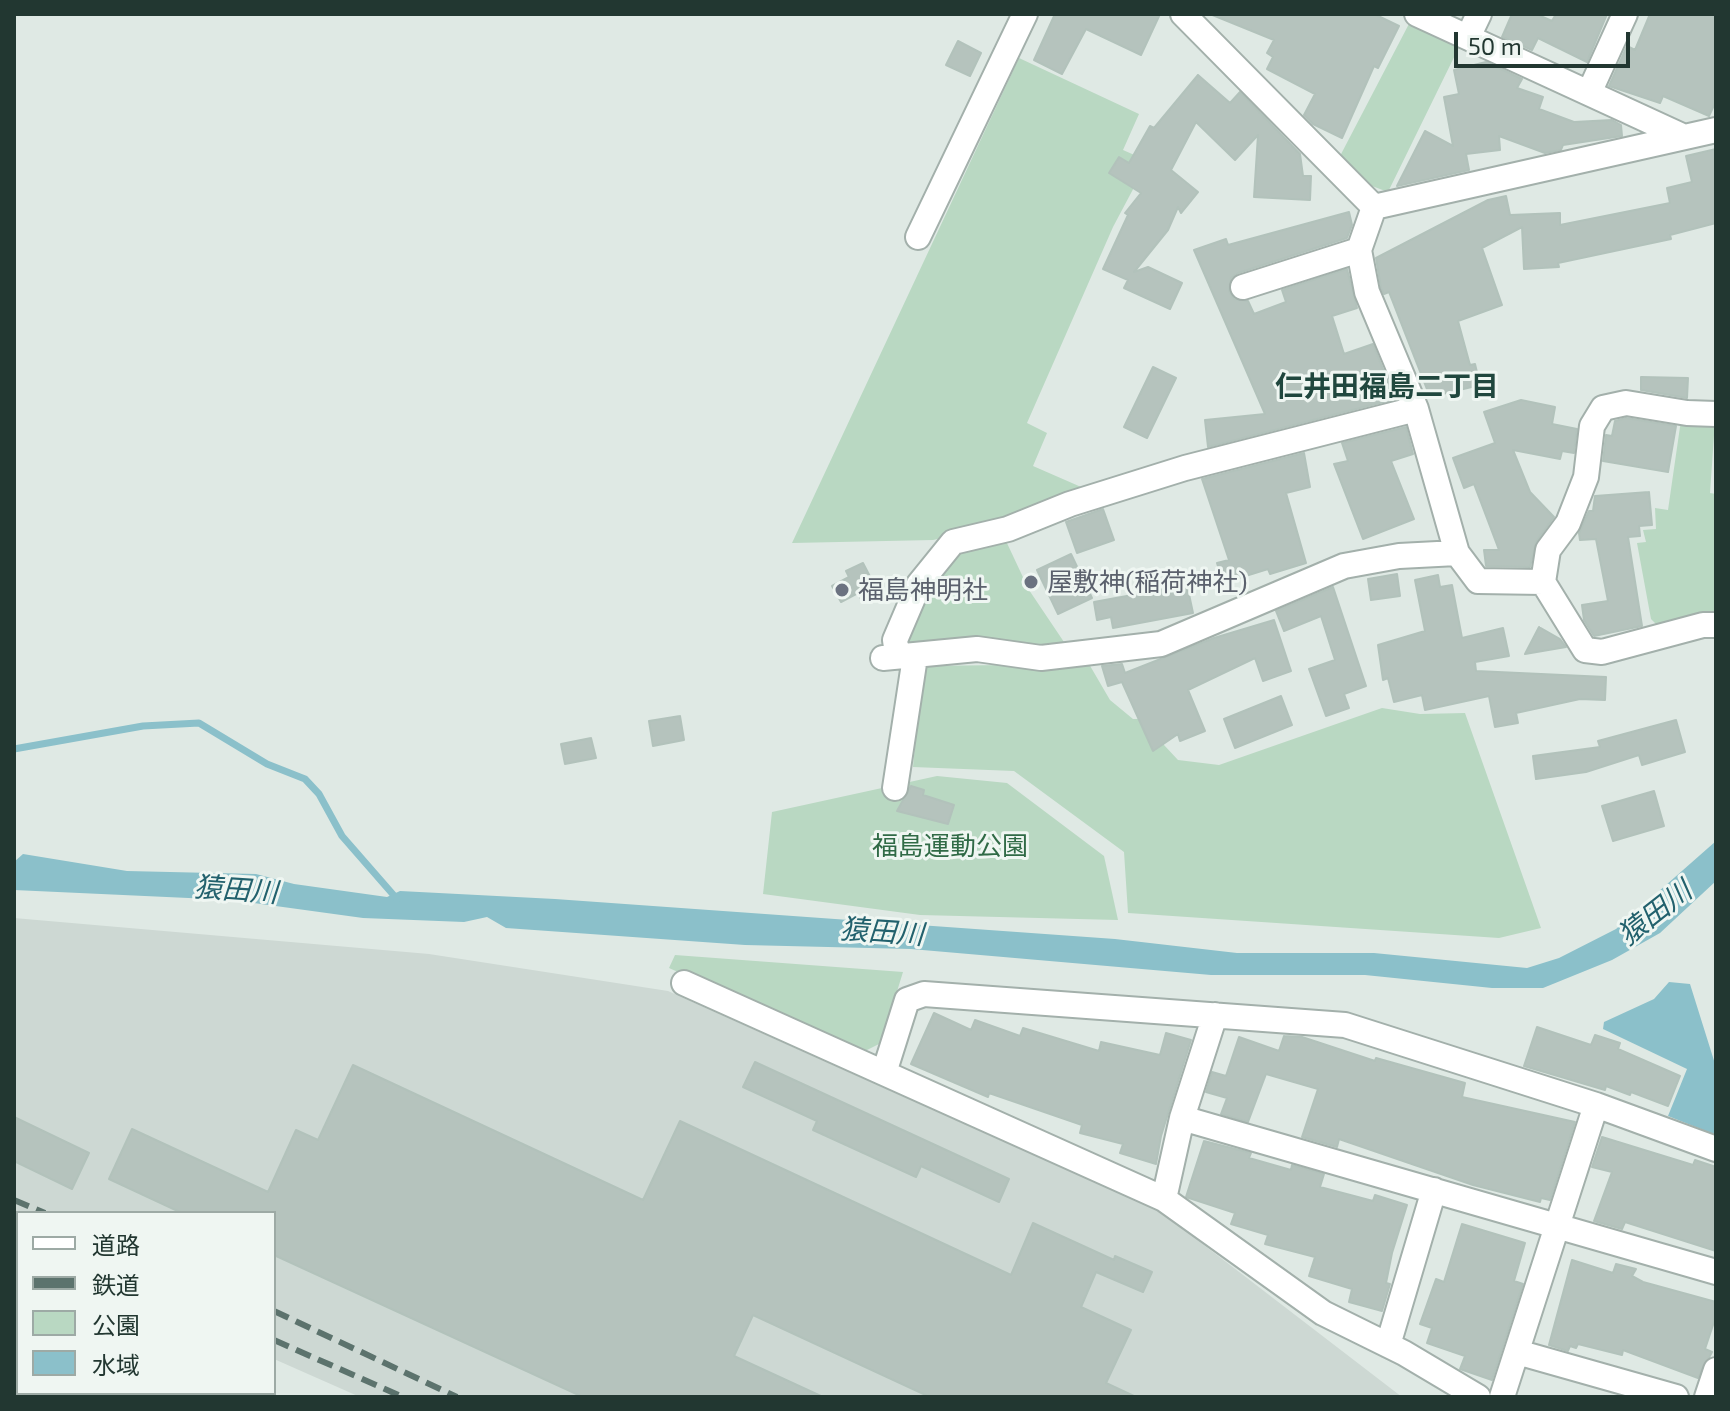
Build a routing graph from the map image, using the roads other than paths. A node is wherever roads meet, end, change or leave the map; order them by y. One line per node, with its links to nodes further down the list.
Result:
1 (1025, 14): 11 (street)
2 (1183, 14): 10 (street)
3 (1417, 14): 6 (street)
4 (1479, 14): 6 (street)
5 (1625, 14): 7 (street)
6 (1468, 37): 7 (street)
7 (1589, 93): 9 (street)
8 (1716, 130): 9 (street)
9 (1682, 136): 10 (street)
10 (1374, 207): 12 (street)
11 (918, 237)
12 (1359, 250): 13 (street); 14 (street)
13 (1243, 287)
14 (1416, 409): 16 (street); 19 (street)
15 (1716, 414): 17 (street)
16 (1457, 553): 17 (street); 19 (street)
17 (1543, 582): 18 (street)
18 (1716, 625)
19 (898, 657): 20 (street)
20 (895, 788)
21 (684, 983): 23 (street)
22 (1215, 1015): 23 (street); 24 (street); 25 (street)
23 (884, 1073): 28 (street)
24 (1596, 1105): 26 (street); 29 (street)
25 (1182, 1118): 27 (street); 28 (street)
26 (1716, 1149)
27 (1434, 1190): 29 (street); 31 (street)
28 (1164, 1199): 31 (street)
29 (1557, 1226): 30 (street); 32 (street)
30 (1716, 1272)
31 (1388, 1345): 34 (street)
32 (1517, 1352): 35 (street); 36 (street)
33 (1716, 1370): 37 (street)
34 (1478, 1397)
35 (1502, 1397)
36 (1676, 1397)
37 (1707, 1397)

